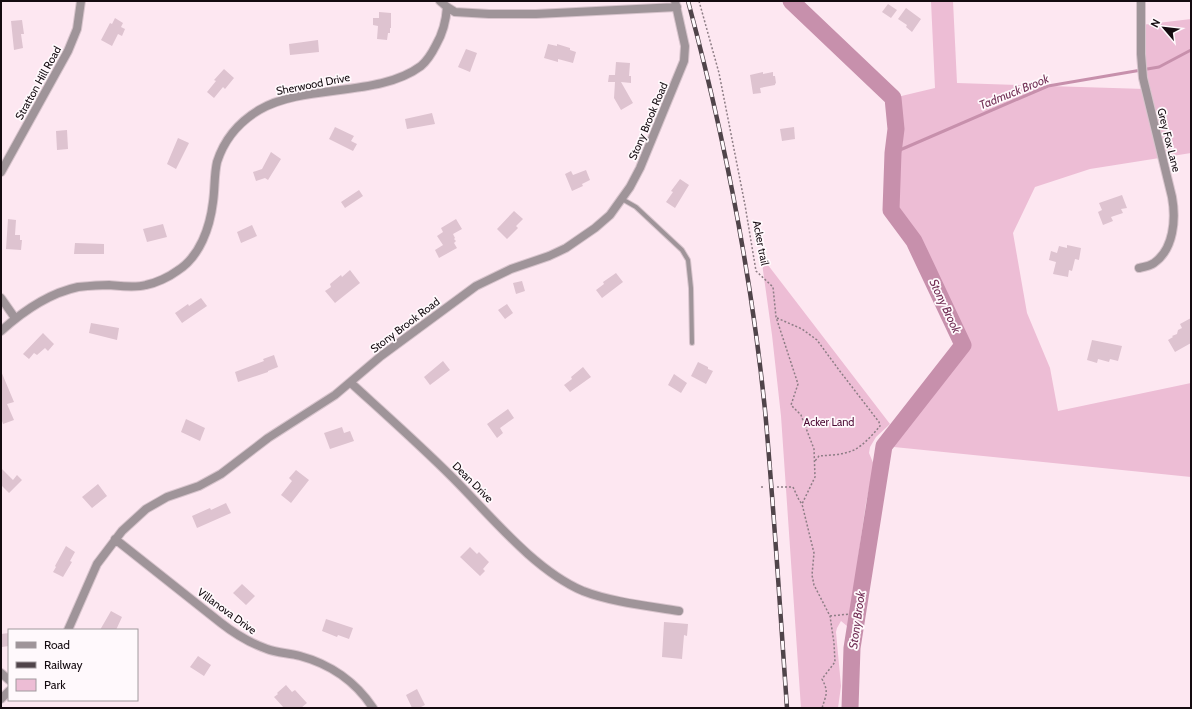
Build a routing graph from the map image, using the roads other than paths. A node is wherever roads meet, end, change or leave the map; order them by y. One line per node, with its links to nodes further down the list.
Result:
1 (80, 1): 6 (street, Stratton Hill Road)
2 (440, 1): 5 (street)
3 (1141, 1): 8 (street, Grey Fox Lane)
4 (676, 4): 5 (street); 7 (street, Stony Brook Road)
5 (447, 8): 10 (street, Sherwood Drive)
6 (1, 172)
7 (621, 199): 12 (lane); 13 (street, Stony Brook Road)
8 (1139, 268)
9 (1, 298): 10 (street)
10 (15, 318): 11 (street, Sherwood Drive)
11 (1, 331)
12 (692, 343)
13 (351, 383): 14 (street, Stony Brook Road); 15 (street, Dean Drive)
14 (115, 539): 16 (street, Stony Brook Road); 17 (street, Villanova Drive)
15 (678, 611)
16 (68, 629)
17 (374, 708)

